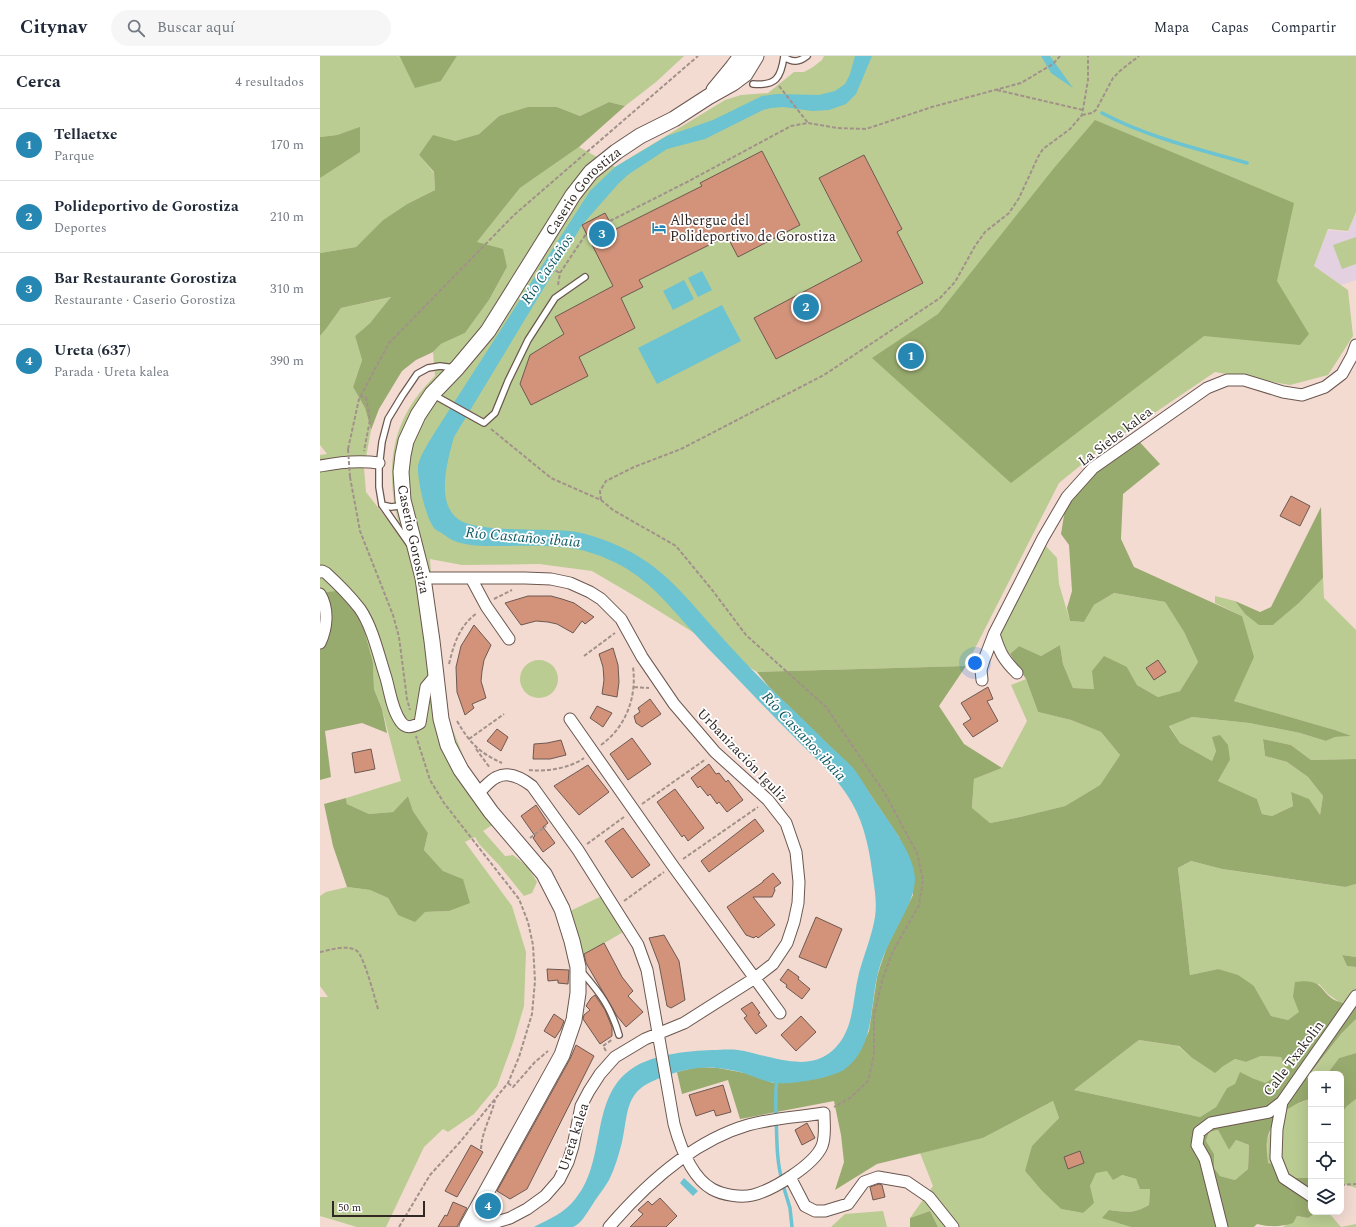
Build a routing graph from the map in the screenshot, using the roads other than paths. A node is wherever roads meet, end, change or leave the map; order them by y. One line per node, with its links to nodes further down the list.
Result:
1 (740, 56): 7 (street, Caserio Gorostiza)
2 (746, 56): 6 (street)
3 (756, 56): 6 (street, Caserio Gorostiza)
4 (784, 56): 5 (lane); 6 (lane)
5 (807, 56)
6 (749, 79): 7 (street, Caserio Gorostiza)
7 (715, 94): 10 (street, Caserio Gorostiza)
8 (585, 277): 11 (lane)
9 (1356, 345): 21 (street, La Siebe kalea)
10 (457, 368): 11 (street, Caserio Gorostiza); 12 (lane)
11 (432, 394): 14 (street, Caserio Gorostiza)
12 (379, 462): 13 (street); 15 (lane)
13 (320, 466)
14 (403, 500): 15 (lane); 16 (street, Caserio Gorostiza)
15 (382, 505): 16 (lane)
16 (418, 556): 18 (street, Caserio Gorostiza)
17 (320, 572): 24 (street)
18 (423, 578): 19 (street, Urbanización Iguliz); 24 (street, Caserio Gorostiza)
19 (471, 578): 22 (street); 30 (street, Urbanización Iguliz)
20 (320, 594): 23 (street)
21 (994, 634): 25 (street); 26 (street, La Siebe kalea)
22 (509, 639)
23 (320, 643)
24 (442, 672): 28 (street, Caserio Gorostiza)
25 (1017, 673)
26 (982, 680)
27 (570, 719): 30 (street)
28 (478, 793): 29 (street, Caserio Gorostiza); 33 (street)
29 (578, 967): 34 (lane); 35 (street, Caserio Gorostiza)
30 (754, 978): 32 (street); 33 (street, Urbanización Iguliz)
31 (1356, 996): 36 (street, Calle Txakolin)
32 (780, 1012)
33 (658, 1033): 37 (street); 40 (street, Ureta kalea)
34 (619, 1035)
35 (568, 1039): 40 (street, Ureta kalea)
36 (1282, 1102): 39 (street); 43 (street, Calle Txakolin)
37 (685, 1156): 38 (street); 38 (street); 41 (street)
38 (790, 1177): 42 (street)
39 (1308, 1194)
40 (473, 1225)
41 (609, 1227)
42 (953, 1227)
43 (1222, 1227)

